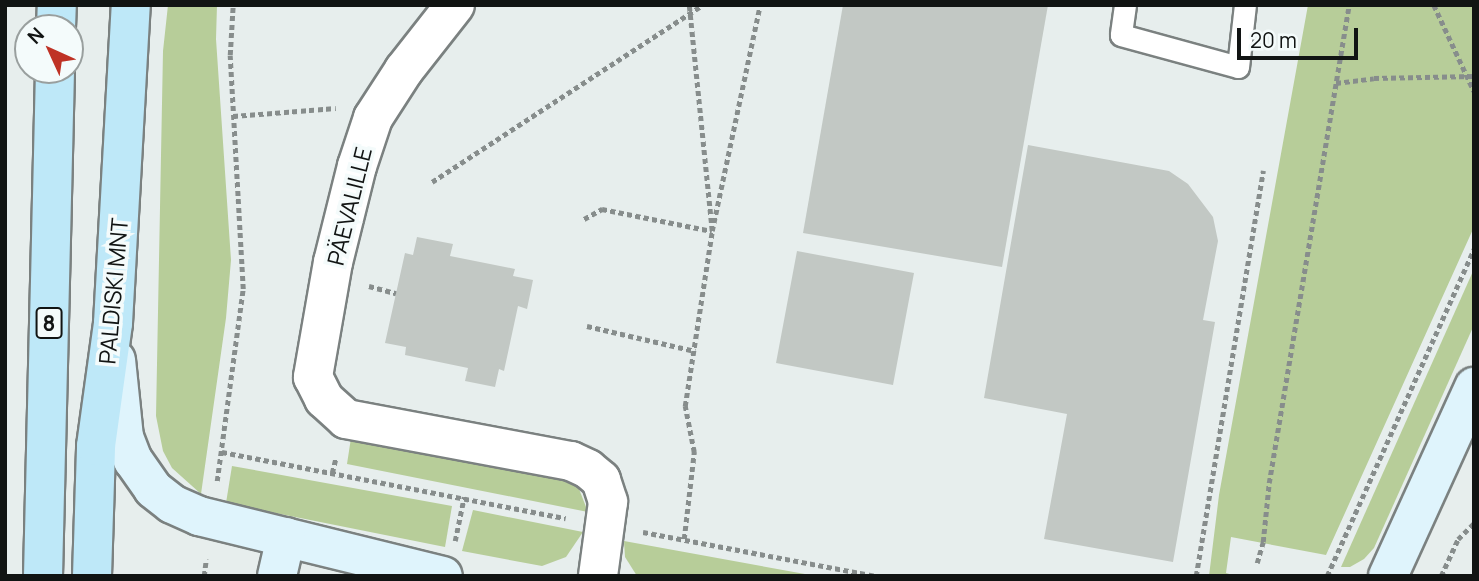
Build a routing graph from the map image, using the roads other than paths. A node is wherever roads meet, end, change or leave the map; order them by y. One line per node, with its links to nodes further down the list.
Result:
1 (131, 5): 6 (main road, PALDISKI MNT)
2 (455, 5): 13 (street, PÄEVALILLE)
3 (1125, 5): 4 (lane)
4 (1245, 5)
5 (55, 84): 9 (main road, 8)
6 (113, 323): 8 (main road); 10 (main road, PALDISKI MNT)
7 (1472, 401): 14 (main road)
8 (286, 537): 11 (main road); 12 (main road)
9 (43, 576)
10 (92, 576)
11 (277, 576)
12 (443, 576)
13 (598, 576)
14 (1388, 576)

